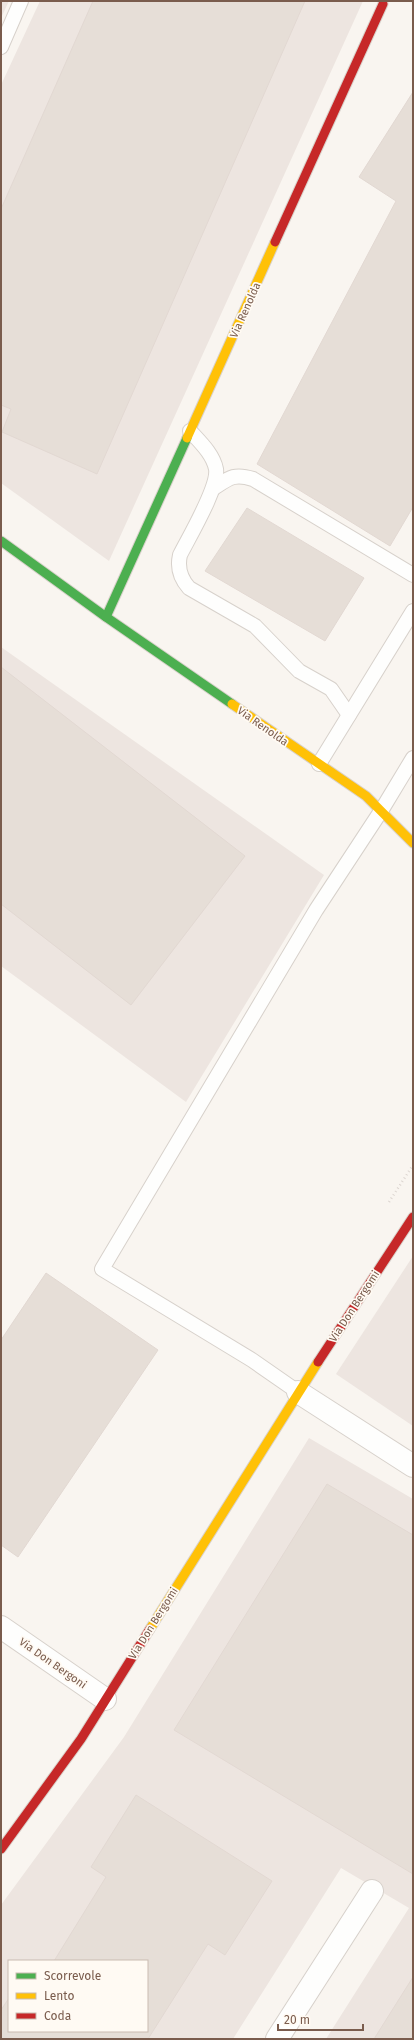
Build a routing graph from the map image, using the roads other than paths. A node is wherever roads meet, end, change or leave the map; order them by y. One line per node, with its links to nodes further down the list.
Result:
1 (22, 1): 3 (lane)
2 (383, 4): 4 (street, Via Renolda)
3 (1, 47)
4 (190, 431): 5 (lane); 9 (street, Via Renolda)
5 (214, 488): 7 (lane); 10 (lane)
6 (1, 541): 9 (street, Via Renolda)
7 (413, 575)
8 (413, 611): 10 (lane)
9 (106, 617): 12 (street, Via Renolda)
10 (349, 715): 12 (lane)
11 (413, 758): 13 (lane)
12 (319, 764): 13 (street, Via Renolda)
13 (381, 811): 14 (street, Via Renolda); 16 (lane)
14 (413, 843)
15 (412, 1219): 16 (street, Via Don Bergomi)
16 (298, 1392): 17 (street); 19 (street, Via Don Bergomi)
17 (413, 1466)
18 (1, 1627): 19 (street, Via Don Bergoni)
19 (105, 1699): 20 (street, Via Don Bergomi)
20 (1, 1849)
21 (372, 1891): 22 (street)
22 (277, 2039)

